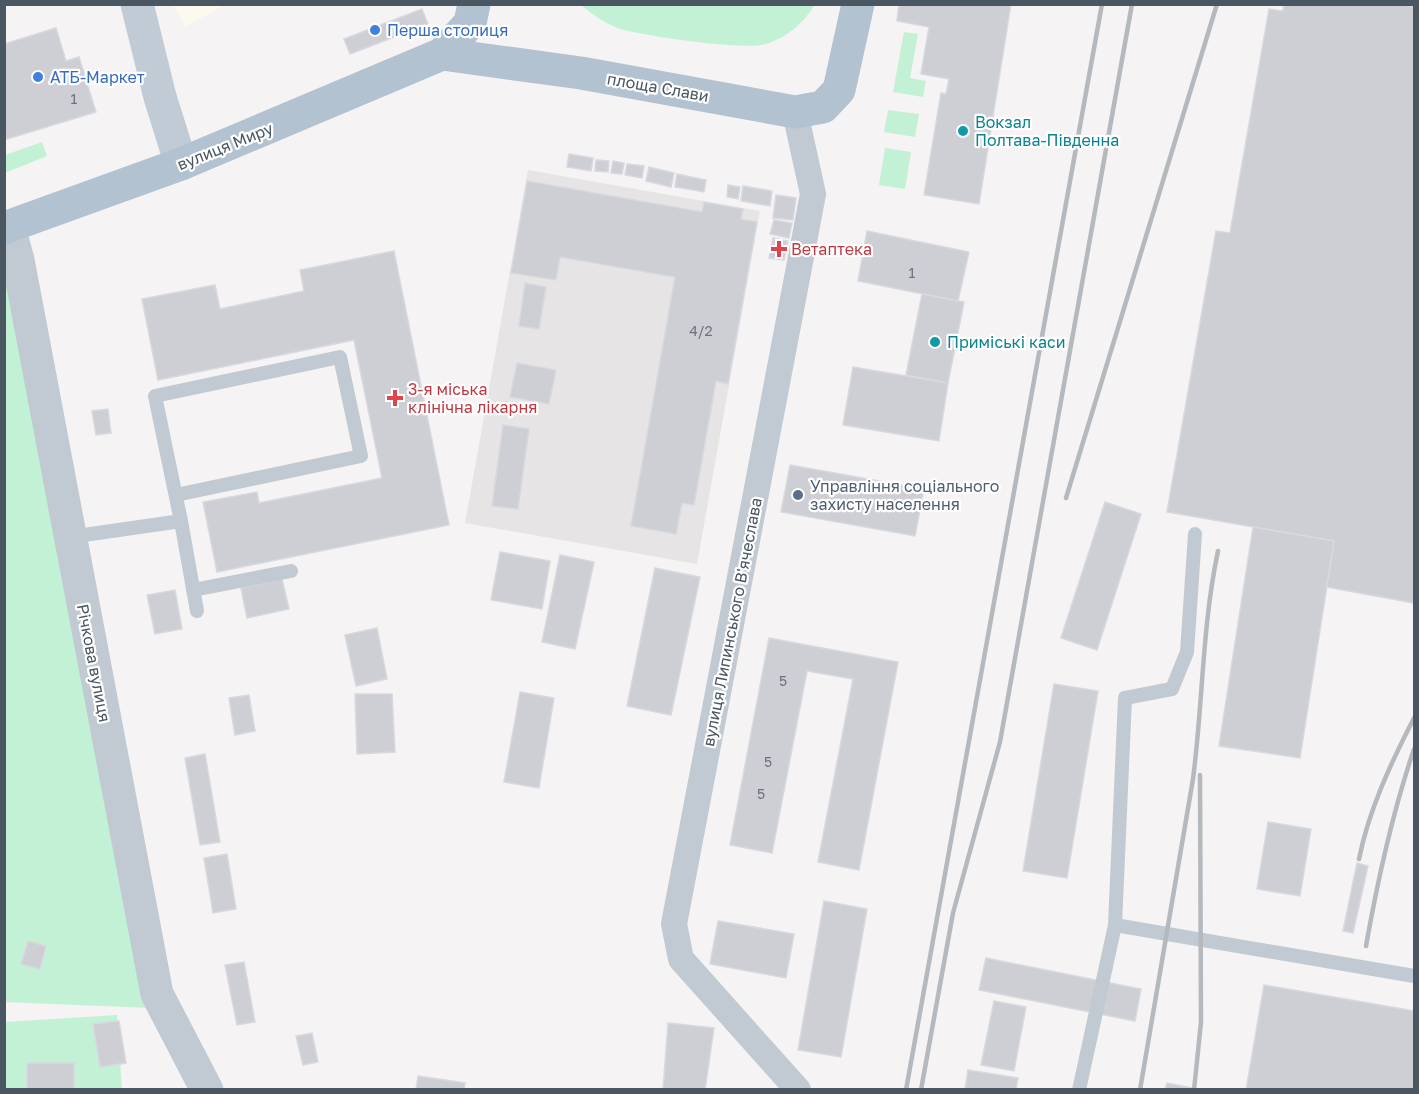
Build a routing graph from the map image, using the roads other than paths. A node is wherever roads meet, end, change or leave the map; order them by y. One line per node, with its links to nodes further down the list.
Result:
1 (137, 4): 6 (main road)
2 (474, 4): 4 (main road)
3 (858, 4): 5 (main road, площа Слави)
4 (442, 54): 5 (main road, площа Слави); 6 (main road, вулиця Миру)
5 (795, 112): 18 (street, вулиця Липинського В'ячеслава)
6 (182, 164): 7 (main road, вулиця Миру)
7 (7, 228): 11 (street, Річкова вулиця)
8 (176, 495): 8 (lane); 9 (lane)
9 (181, 521): 11 (lane); 13 (lane)
10 (1195, 534): 15 (lane)
11 (70, 537): 17 (street, Річкова вулиця)
12 (291, 571): 13 (lane)
13 (193, 590): 14 (lane)
14 (197, 611)
15 (1115, 925): 16 (lane); 19 (lane)
16 (1414, 976)
17 (207, 1089)
18 (798, 1089)
19 (1079, 1089)

